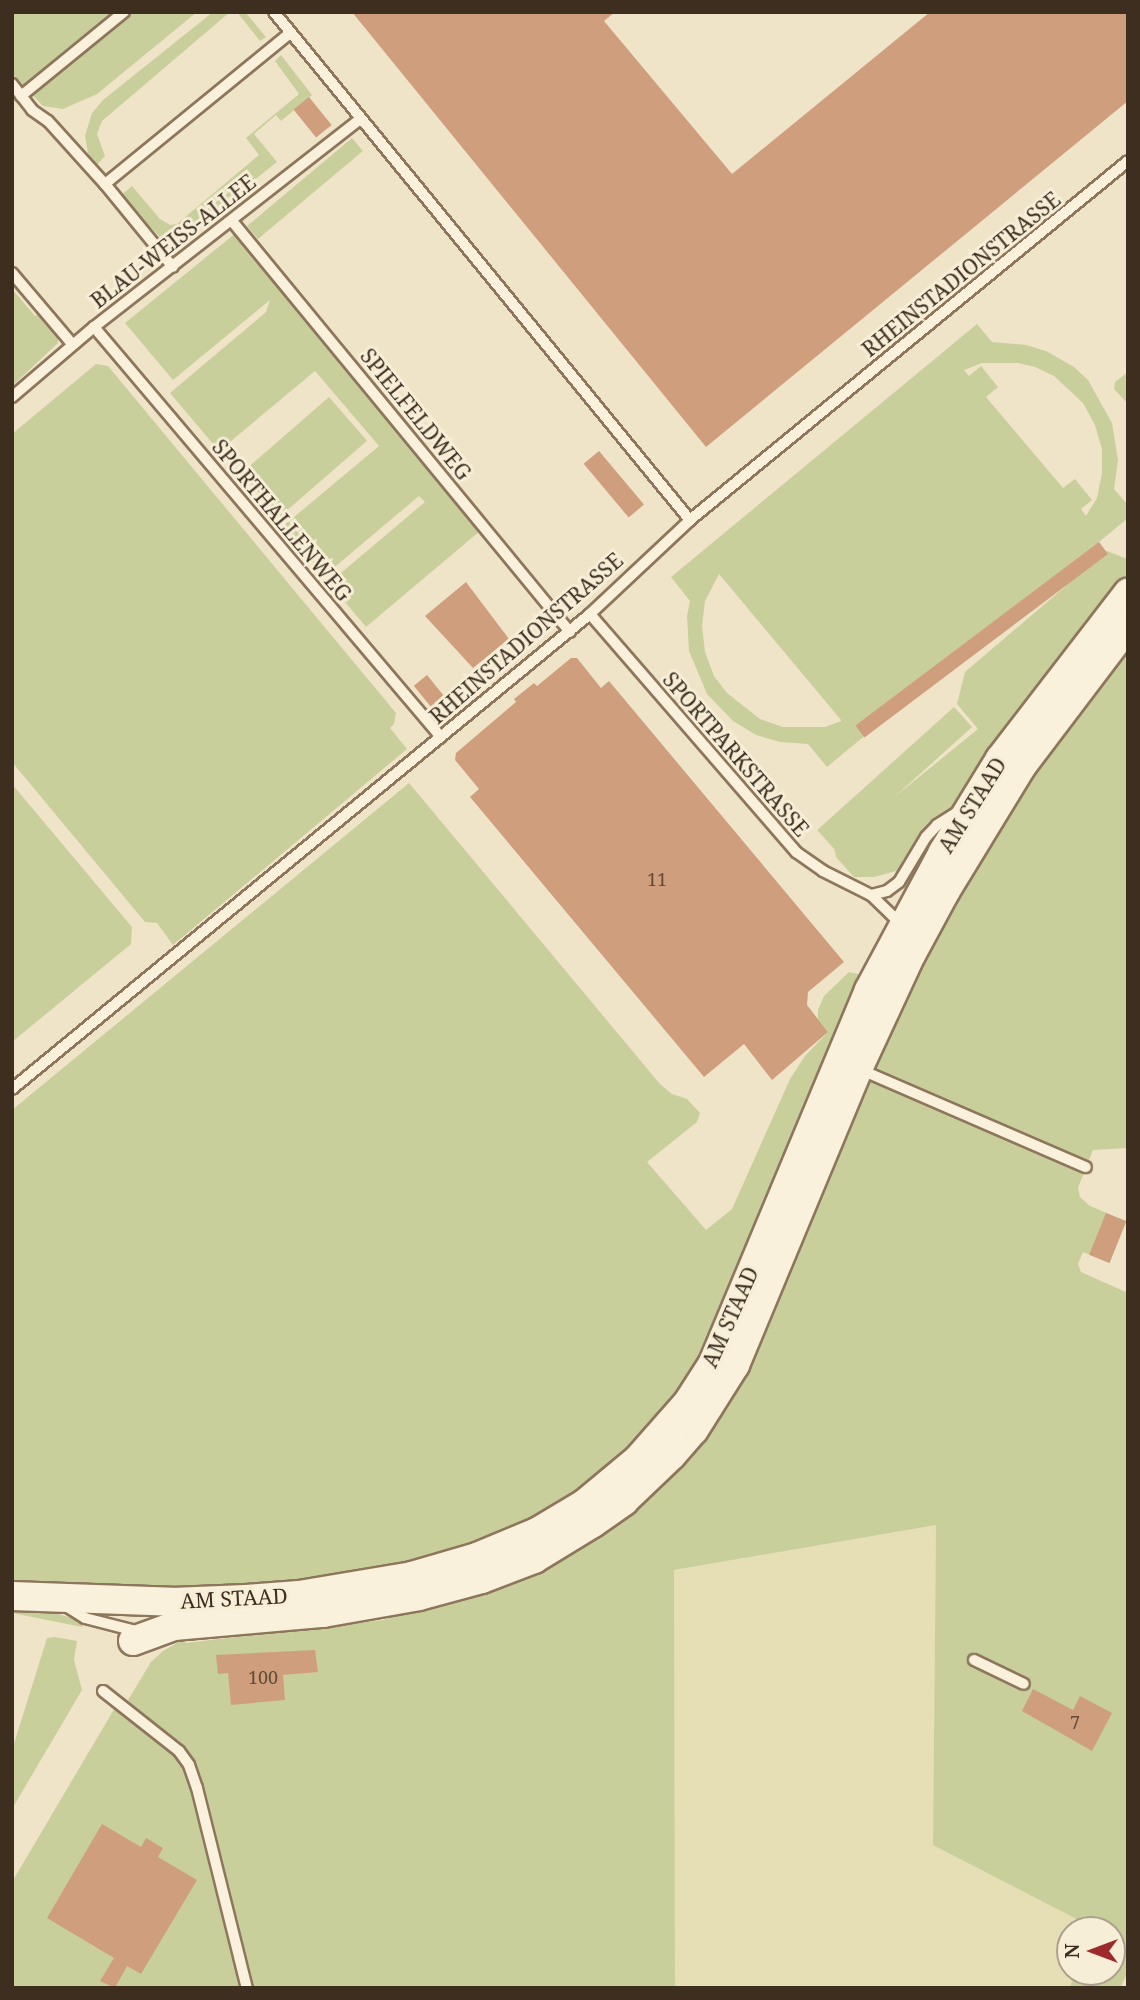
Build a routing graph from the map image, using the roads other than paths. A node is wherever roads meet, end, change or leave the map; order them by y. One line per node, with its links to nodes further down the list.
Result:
1 (124, 12): 5 (lane)
2 (274, 12): 3 (lane)
3 (290, 33): 6 (lane); 8 (lane)
4 (12, 85): 5 (lane)
5 (21, 96): 8 (lane)
6 (360, 118): 9 (lane, BLAU-WEISS-ALLEE); 15 (lane)
7 (1128, 161): 15 (lane, RHEINSTADIONSTRASSE)
8 (105, 184): 10 (lane)
9 (232, 221): 10 (lane, BLAU-WEISS-ALLEE); 19 (lane, SPIELFELDWEG)
10 (173, 267): 12 (lane, BLAU-WEISS-ALLEE)
11 (12, 273): 13 (lane)
12 (94, 327): 13 (lane, BLAU-WEISS-ALLEE); 20 (lane, SPORTHALLENWEG)
13 (73, 345): 14 (lane, BLAU-WEISS-ALLEE)
14 (12, 397)
15 (690, 520): 17 (lane, RHEINSTADIONSTRASSE)
16 (1128, 593): 21 (street, AM STAAD)
17 (590, 614): 19 (lane, RHEINSTADIONSTRASSE); 22 (lane, SPORTPARKSTRASSE)
18 (1128, 626): 24 (street, AM STAAD)
19 (570, 632): 20 (lane, RHEINSTADIONSTRASSE)
20 (441, 737): 25 (lane, RHEINSTADIONSTRASSE)
21 (972, 804): 22 (lane); 23 (street, AM STAAD)
22 (871, 895): 23 (lane, SPORTPARKSTRASSE)
23 (902, 925): 29 (street, AM STAAD)
24 (858, 1069): 26 (lane); 29 (street, AM STAAD)
25 (12, 1089)
26 (1086, 1167)
27 (12, 1596): 28 (street, AM STAAD)
28 (57, 1600): 29 (street, AM STAAD); 30 (lane)
29 (173, 1614): 30 (street, AM STAAD)
30 (139, 1638)
31 (974, 1660): 32 (lane)
32 (1024, 1684)
33 (103, 1691): 34 (lane)
34 (247, 1988)

